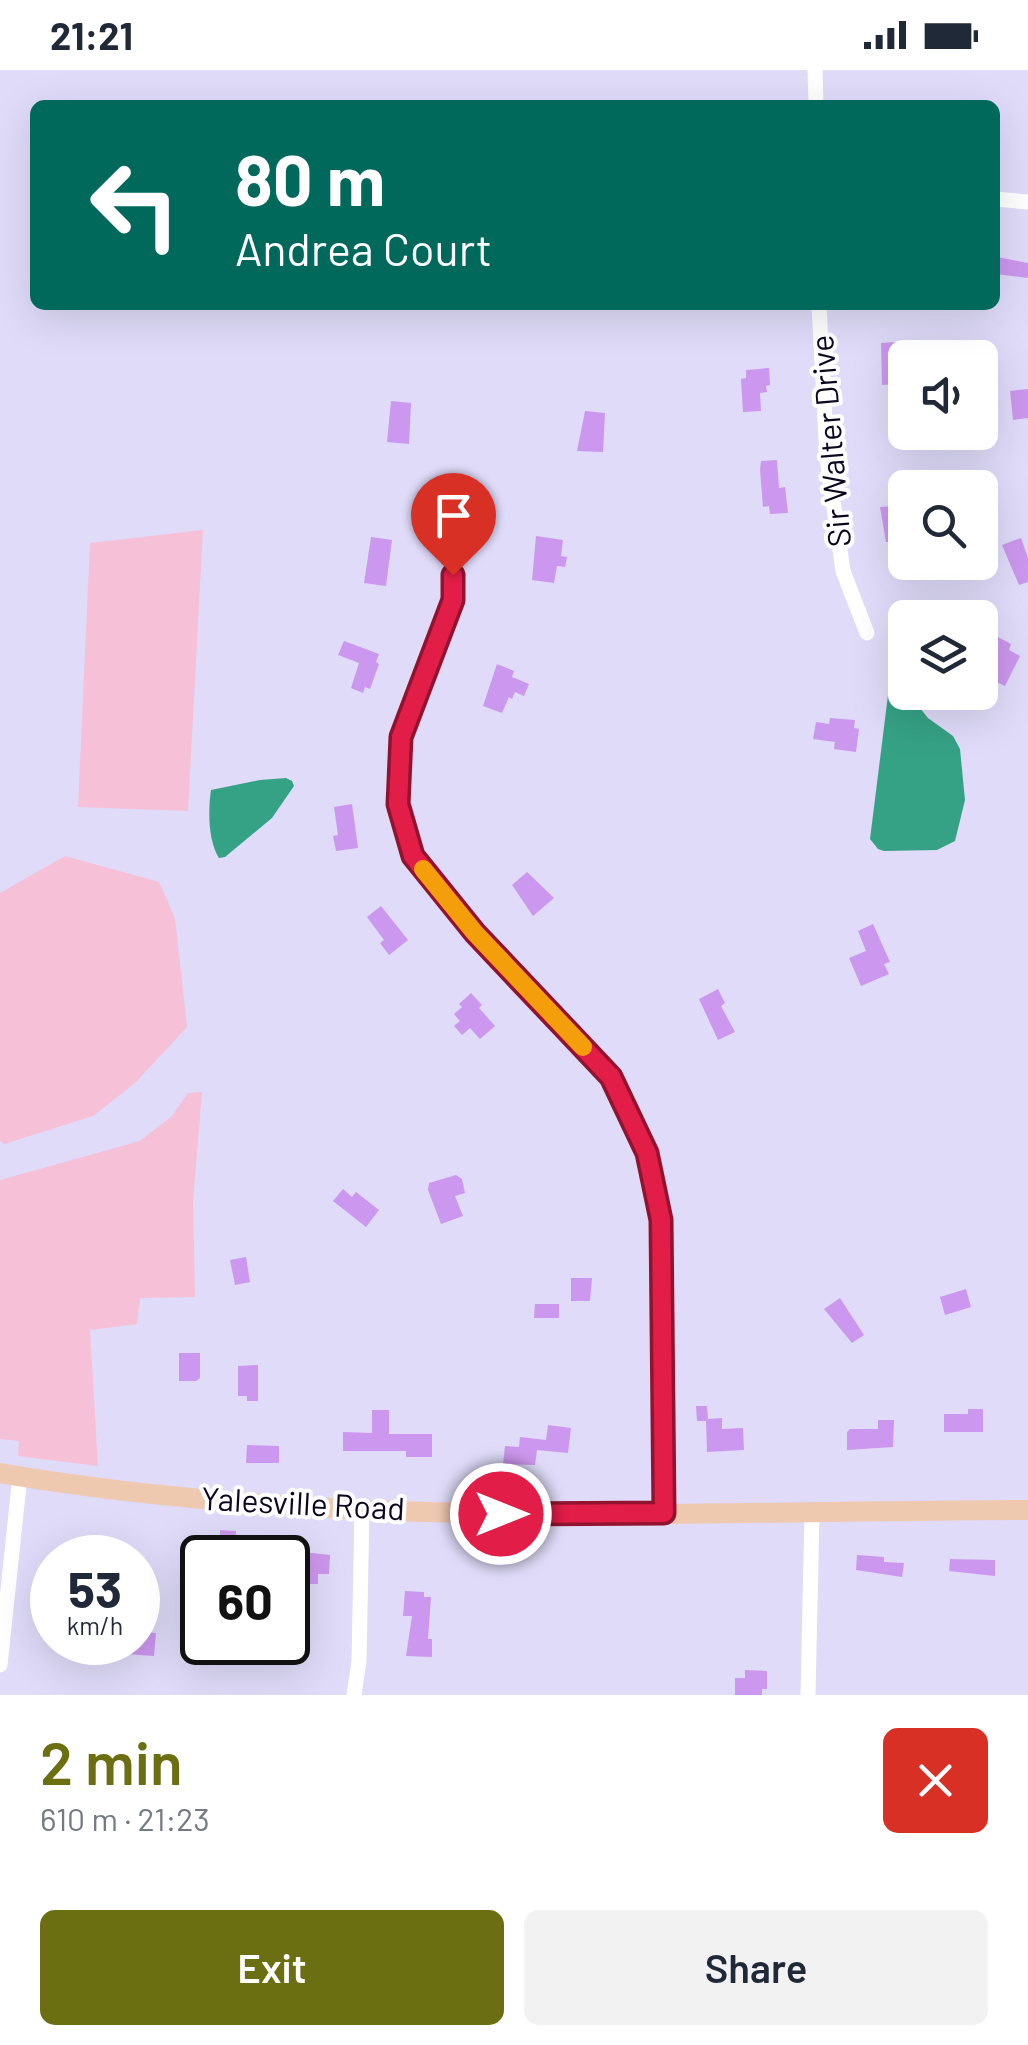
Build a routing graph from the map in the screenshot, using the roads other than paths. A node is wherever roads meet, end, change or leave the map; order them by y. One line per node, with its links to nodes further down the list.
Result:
1 (815, 70): 2 (street)
2 (816, 100)
3 (1000, 199): 4 (street)
4 (1028, 202)
5 (819, 310): 7 (street, Sir Walter Drive)
6 (453, 575): 12 (street)
7 (867, 632)
8 (10, 1474): 9 (main road, Yalesville Road); 13 (street)
9 (362, 1510): 12 (main road, Yalesville Road); 14 (street)
10 (1028, 1510): 11 (main road, Yalesville Road)
11 (812, 1512): 12 (main road, Yalesville Road); 15 (street)
12 (664, 1513)
13 (0, 1665)
14 (354, 1695)
15 (808, 1695)

